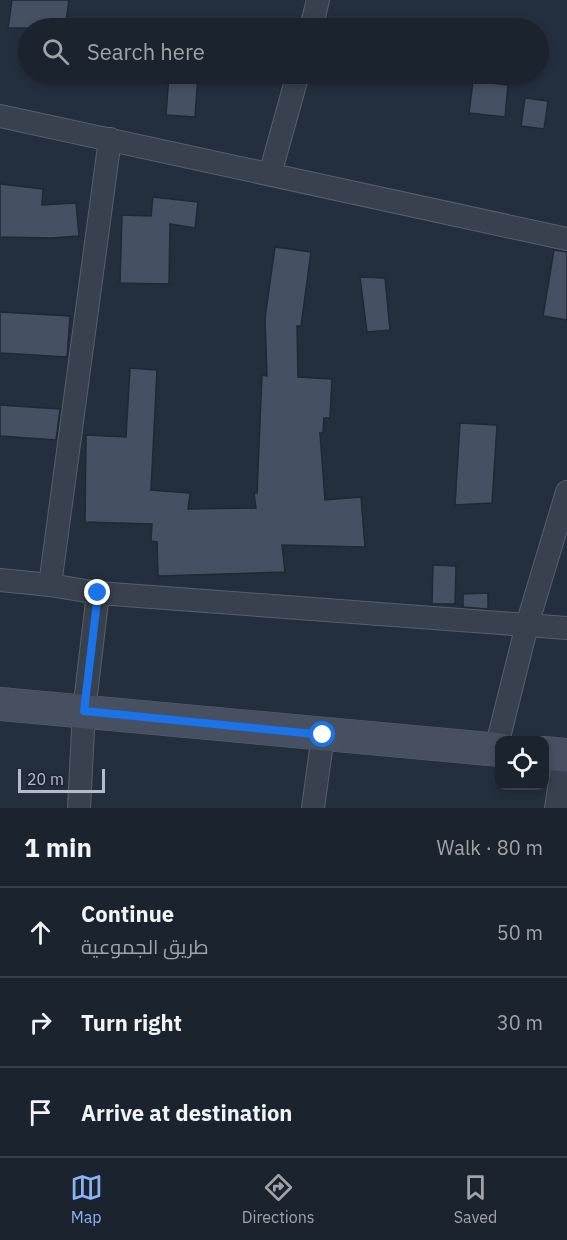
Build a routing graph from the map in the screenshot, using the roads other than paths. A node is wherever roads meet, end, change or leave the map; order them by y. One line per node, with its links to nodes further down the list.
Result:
1 (318, 0): 2 (street)
2 (313, 18)
3 (295, 84): 6 (street)
4 (0, 116): 5 (street)
5 (110, 140): 6 (street); 10 (street)
6 (270, 174): 7 (street)
7 (567, 239)
8 (567, 492): 12 (street)
9 (0, 580): 10 (street)
10 (50, 585): 11 (street)
11 (98, 593): 12 (street); 15 (street)
12 (527, 625): 13 (street); 17 (street)
13 (567, 628)
14 (0, 704): 15 (main road)
15 (84, 711): 16 (main road); 20 (street)
16 (323, 735): 18 (main road); 21 (street)
17 (501, 736)
18 (495, 749)
19 (558, 755): 22 (street)
20 (79, 808)
21 (313, 808)
22 (556, 808)

